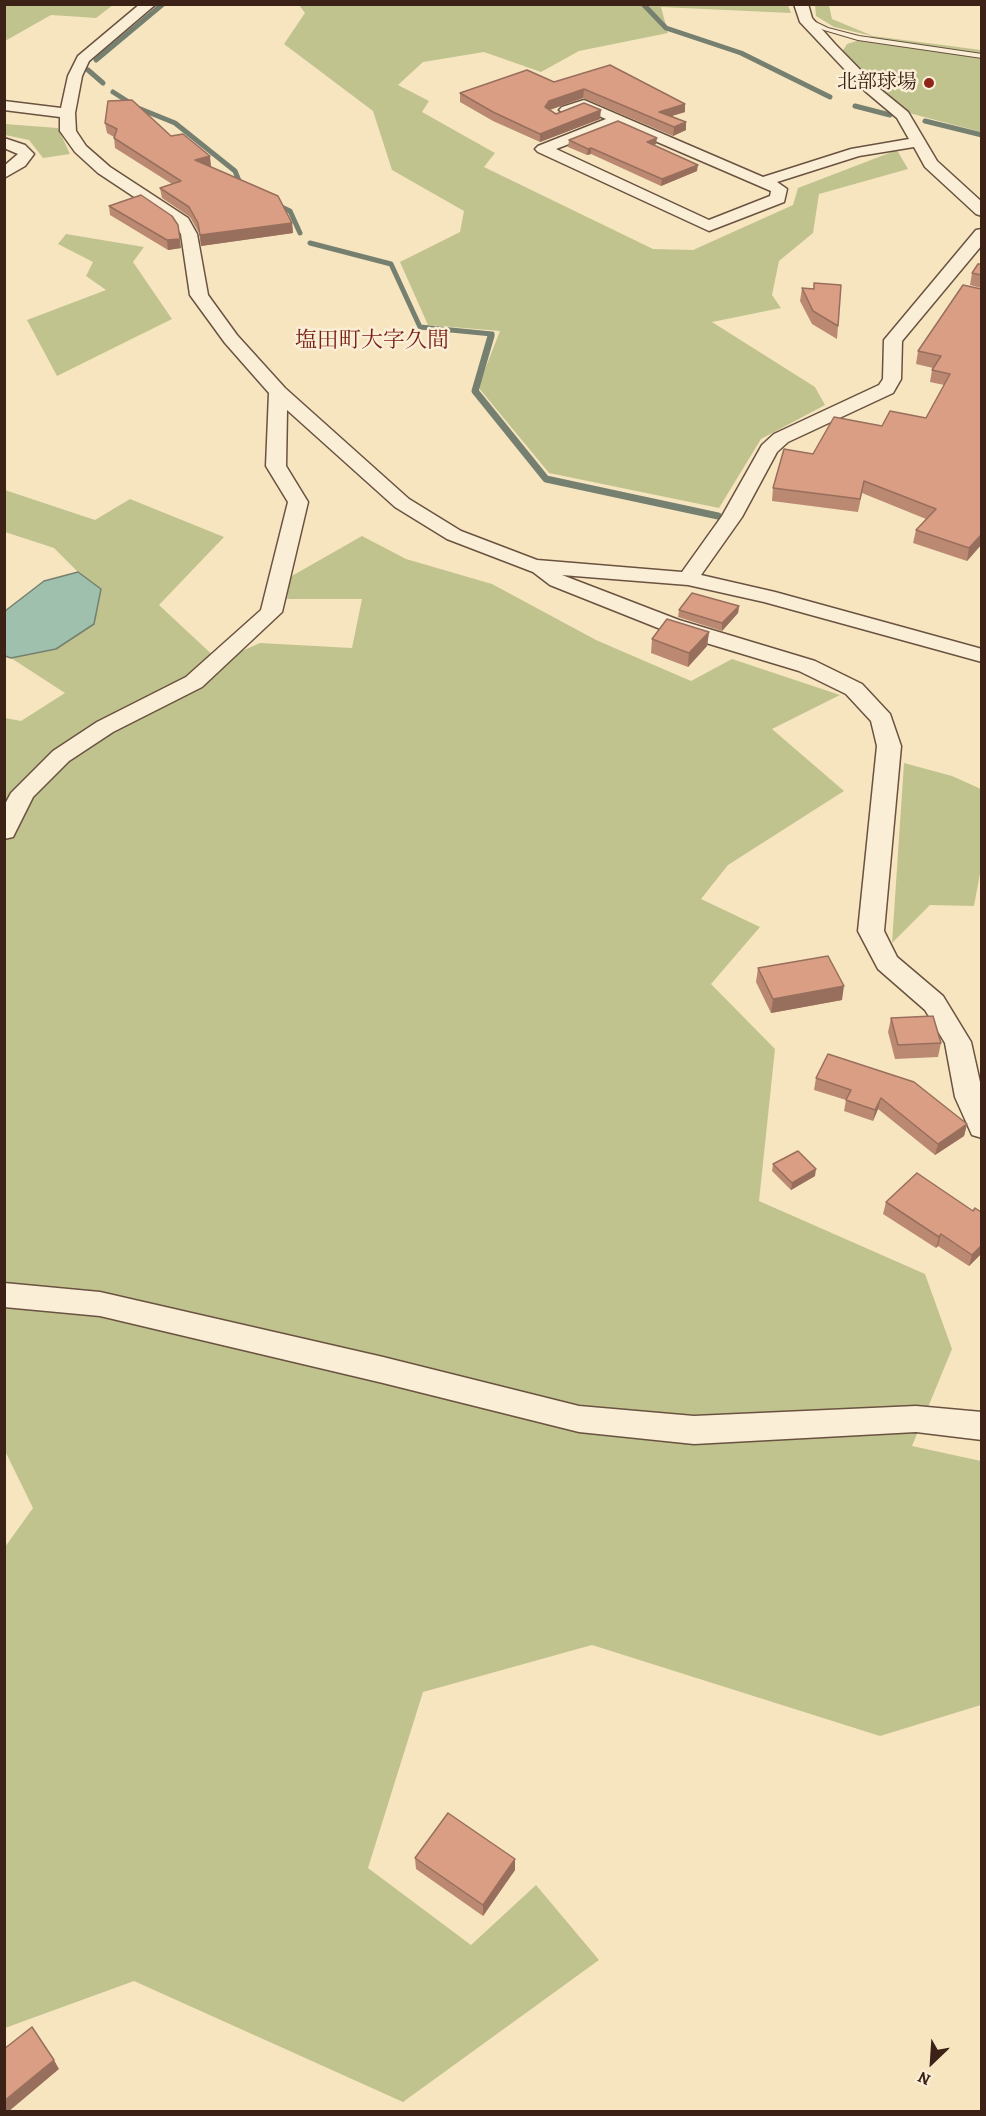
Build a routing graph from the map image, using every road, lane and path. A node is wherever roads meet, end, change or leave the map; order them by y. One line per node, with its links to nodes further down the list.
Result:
1 (149, 4): 7 (street)
2 (803, 12): 3 (lane); 4 (street)
3 (858, 38): 4 (lane); 5 (lane)
4 (830, 48): 10 (street)
5 (981, 56)
6 (4, 105): 7 (street)
7 (67, 113): 18 (street)
8 (555, 115): 9 (street)
9 (619, 119): 13 (street); 13 (street)
10 (918, 142): 13 (street); 14 (street)
11 (4, 143): 12 (street)
12 (4, 173)
13 (762, 182)
14 (981, 211)
15 (981, 234): 16 (street)
16 (939, 285): 17 (street); 20 (street)
17 (960, 290)
18 (278, 392): 19 (street); 22 (street)
19 (534, 566): 20 (street); 23 (street)
20 (688, 579): 21 (street)
21 (981, 656)
22 (4, 831)
23 (981, 1128)
24 (4, 1295): 25 (street)
25 (981, 1426)

